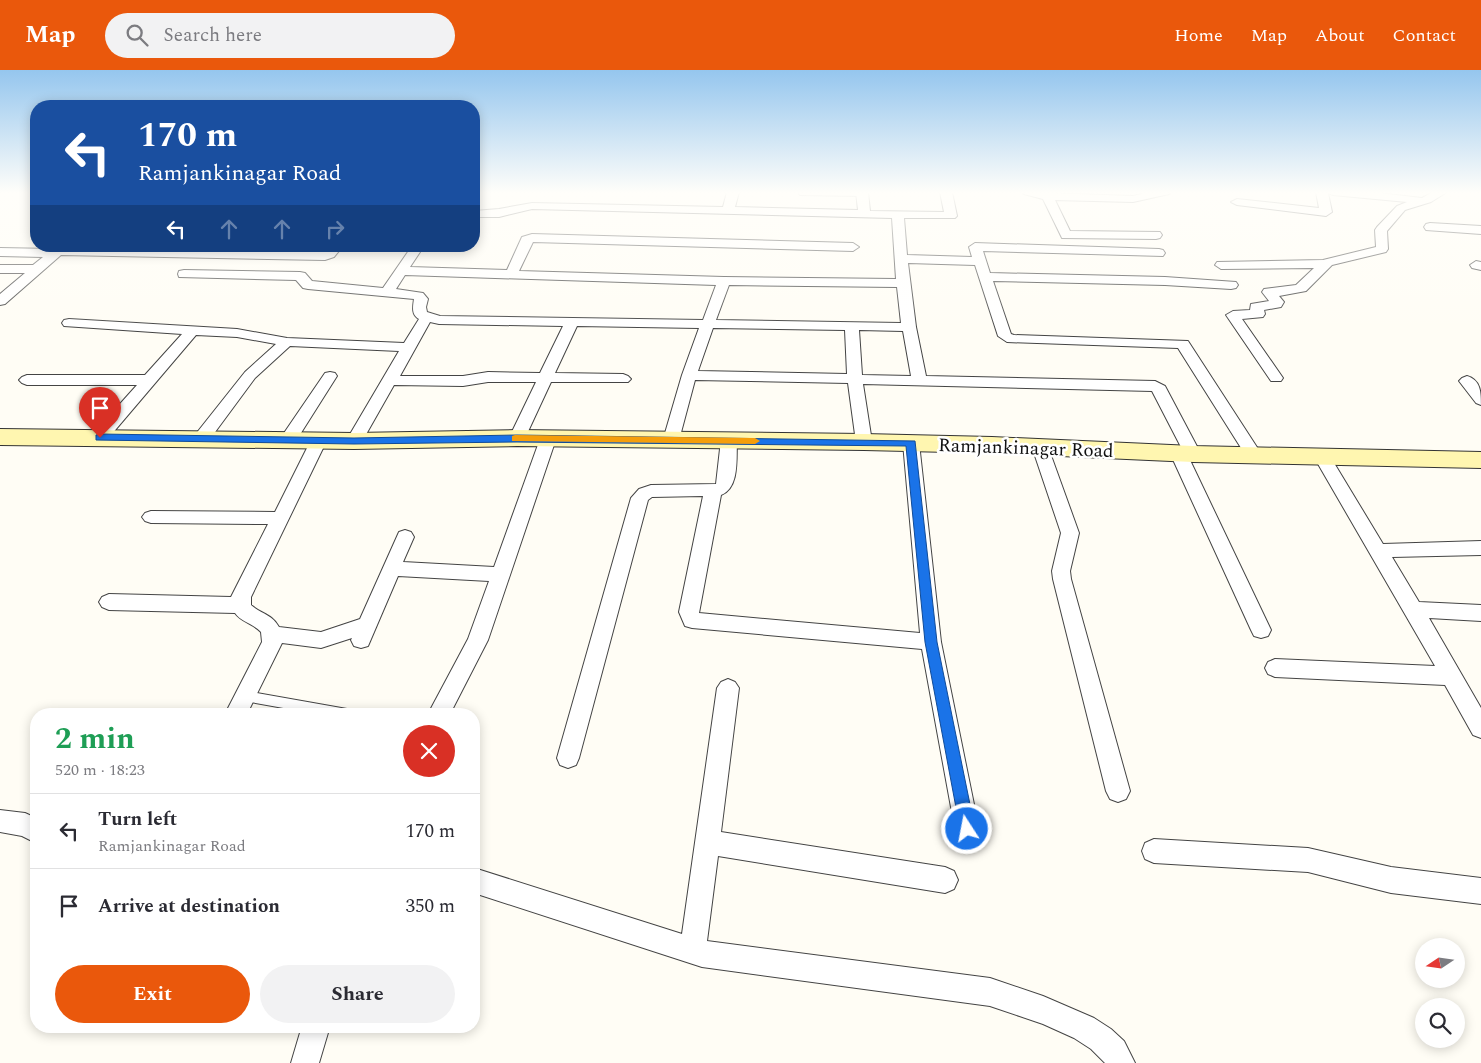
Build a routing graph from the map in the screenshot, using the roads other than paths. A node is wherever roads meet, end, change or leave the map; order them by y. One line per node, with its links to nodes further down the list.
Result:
1 (528, 238): 21 (street)
2 (802, 238): 5 (street)
3 (900, 238): 13 (street)
4 (1381, 238): 15 (street)
5 (853, 247)
6 (30, 251): 7 (street)
7 (0, 252)
8 (57, 252): 18 (street)
9 (148, 252): 10 (street)
10 (332, 252)
11 (414, 252): 19 (street)
12 (1159, 254): 14 (street)
13 (902, 260): 14 (street); 24 (street)
14 (978, 261): 22 (street)
15 (1326, 264): 16 (street); 41 (street)
16 (1221, 266)
17 (0, 269): 18 (street)
18 (37, 269): 27 (street)
19 (401, 271): 21 (street); 26 (street)
20 (184, 274): 26 (street)
21 (511, 275): 23 (street)
22 (985, 277): 25 (street); 63 (street)
23 (724, 281): 24 (street); 31 (street)
24 (903, 283): 33 (street)
25 (1231, 285)
26 (387, 292): 28 (street)
27 (0, 301)
28 (427, 316): 29 (street); 36 (street)
29 (572, 322): 31 (street); 39 (street)
30 (69, 323): 34 (street)
31 (709, 324): 32 (street); 37 (street)
32 (852, 327): 33 (street); 40 (street)
33 (909, 327): 46 (street)
34 (194, 330): 35 (street); 44 (street)
35 (287, 342): 36 (street); 52 (street)
36 (409, 347): 45 (street)
37 (689, 375): 40 (street); 56 (street)
38 (330, 376): 54 (street)
39 (546, 378): 42 (street); 45 (street); 51 (street)
40 (855, 378): 46 (street); 59 (street)
41 (1276, 378)
42 (623, 379)
43 (27, 380): 44 (street)
44 (148, 380): 50 (street)
45 (390, 380): 58 (street)
46 (920, 380): 62 (street)
47 (1468, 381): 48 (street)
48 (1481, 400)
49 (0, 437): 50 (street, Ramjankinagar Road)
50 (100, 438): 52 (street, Ramjankinagar Road)
51 (517, 438): 53 (street, Ramjankinagar Road); 58 (street, Ramjankinagar Road)
52 (202, 439): 54 (street, Ramjankinagar Road)
53 (548, 439): 56 (street, Ramjankinagar Road); 73 (street)
54 (288, 440): 55 (street, Ramjankinagar Road)
55 (319, 440): 58 (street, Ramjankinagar Road); 68 (street)
56 (671, 440): 57 (street, Ramjankinagar Road)
57 (729, 440): 59 (street, Ramjankinagar Road); 66 (street)
58 (354, 441)
59 (864, 442): 60 (street, Ramjankinagar Road)
60 (911, 443): 61 (street, Ramjankinagar Road); 80 (street)
61 (1040, 447): 62 (street, Ramjankinagar Road); 90 (street)
62 (1185, 454): 63 (street, Ramjankinagar Road); 78 (street)
63 (1254, 455): 64 (street, Ramjankinagar Road)
64 (1322, 457): 65 (street, Ramjankinagar Road); 71 (street)
65 (1481, 460)
66 (712, 490): 80 (street); 89 (street)
67 (151, 517): 68 (street)
68 (281, 518): 75 (street)
69 (405, 537): 72 (street)
70 (1481, 548): 71 (street)
71 (1379, 551): 76 (street)
72 (391, 569): 73 (street); 79 (street)
73 (501, 574): 87 (street)
74 (109, 602): 75 (street)
75 (240, 605): 79 (street)
76 (1414, 610): 77 (street); 82 (street)
77 (1481, 613)
78 (1261, 630)
79 (272, 634): 84 (street)
80 (931, 642): 93 (street)
81 (1275, 668): 82 (street)
82 (1452, 676): 88 (street)
83 (728, 688): 94 (street)
84 (245, 696): 85 (street); 86 (lane)
85 (239, 708)
86 (314, 708)
87 (443, 708)
88 (1481, 728)
89 (568, 758)
90 (1118, 791)
91 (0, 821): 92 (street)
92 (30, 827)
93 (967, 829)
94 (707, 842): 96 (street); 99 (street)
95 (1154, 851): 98 (street)
96 (945, 880)
97 (480, 883): 99 (street)
98 (1481, 891)
99 (693, 951): 102 (street)
100 (314, 1033): 101 (street)
101 (305, 1063)
102 (1121, 1063)

